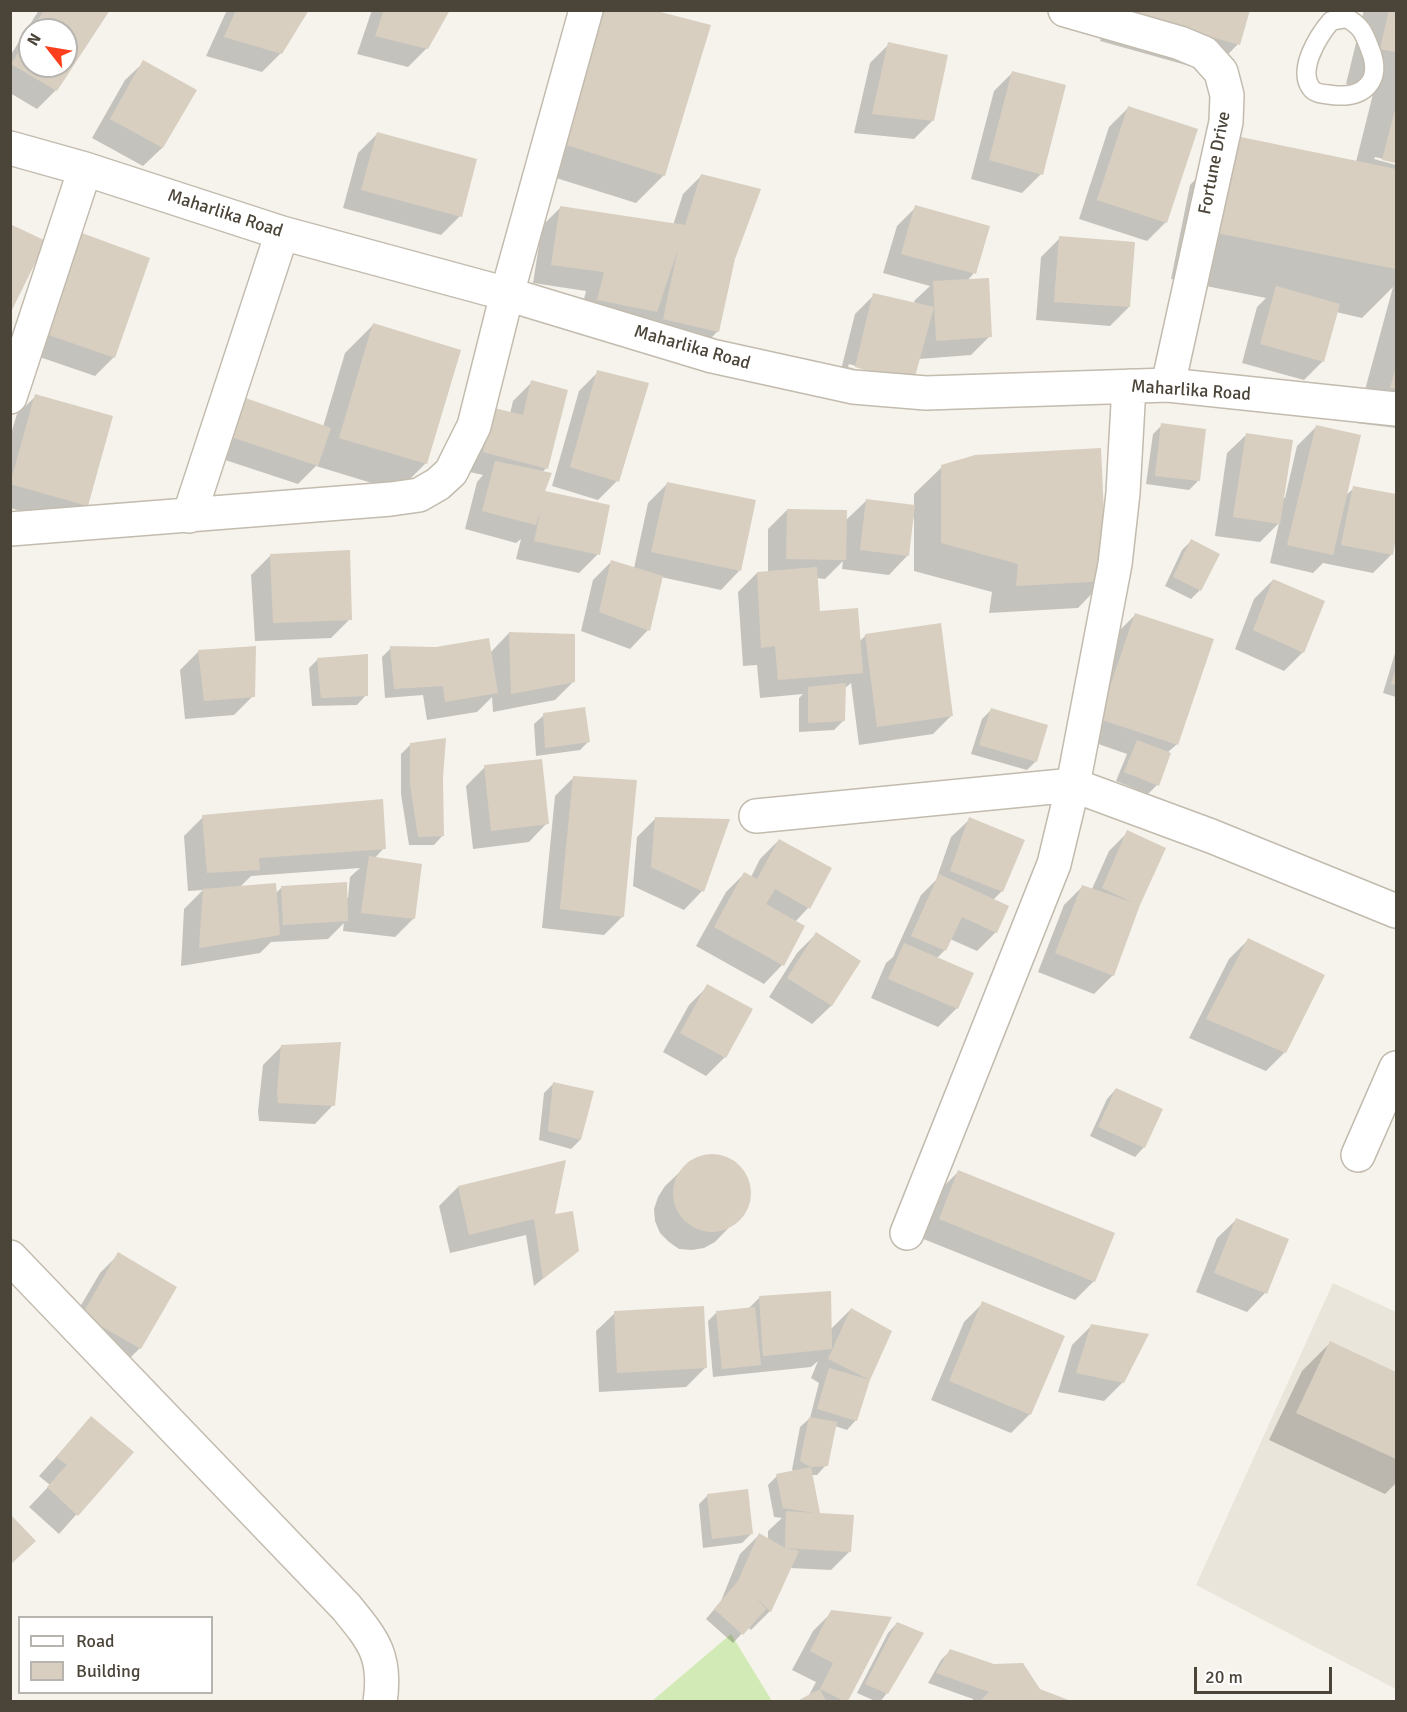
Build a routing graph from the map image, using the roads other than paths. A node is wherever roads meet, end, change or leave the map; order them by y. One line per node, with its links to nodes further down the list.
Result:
1 (586, 10): 7 (street)
2 (1065, 10): 8 (street, Fortune Drive)
3 (1347, 14): 3 (lane)
4 (10, 148): 5 (street, Maharlika Road)
5 (85, 169): 6 (street, Maharlika Road); 10 (street)
6 (282, 233): 7 (street, Maharlika Road); 12 (street)
7 (507, 294): 9 (street, Maharlika Road); 12 (street)
8 (1168, 385): 9 (street, Maharlika Road); 11 (street, Maharlika Road)
9 (1129, 386): 14 (street)
10 (10, 397)
11 (1396, 409)
12 (189, 516): 13 (street)
13 (10, 529)
14 (1072, 785): 15 (street); 16 (street); 19 (street)
15 (756, 816)
16 (1396, 911)
17 (1396, 1068): 18 (street)
18 (1358, 1155)
19 (907, 1233)
20 (10, 1257): 21 (street)
21 (380, 1701)

